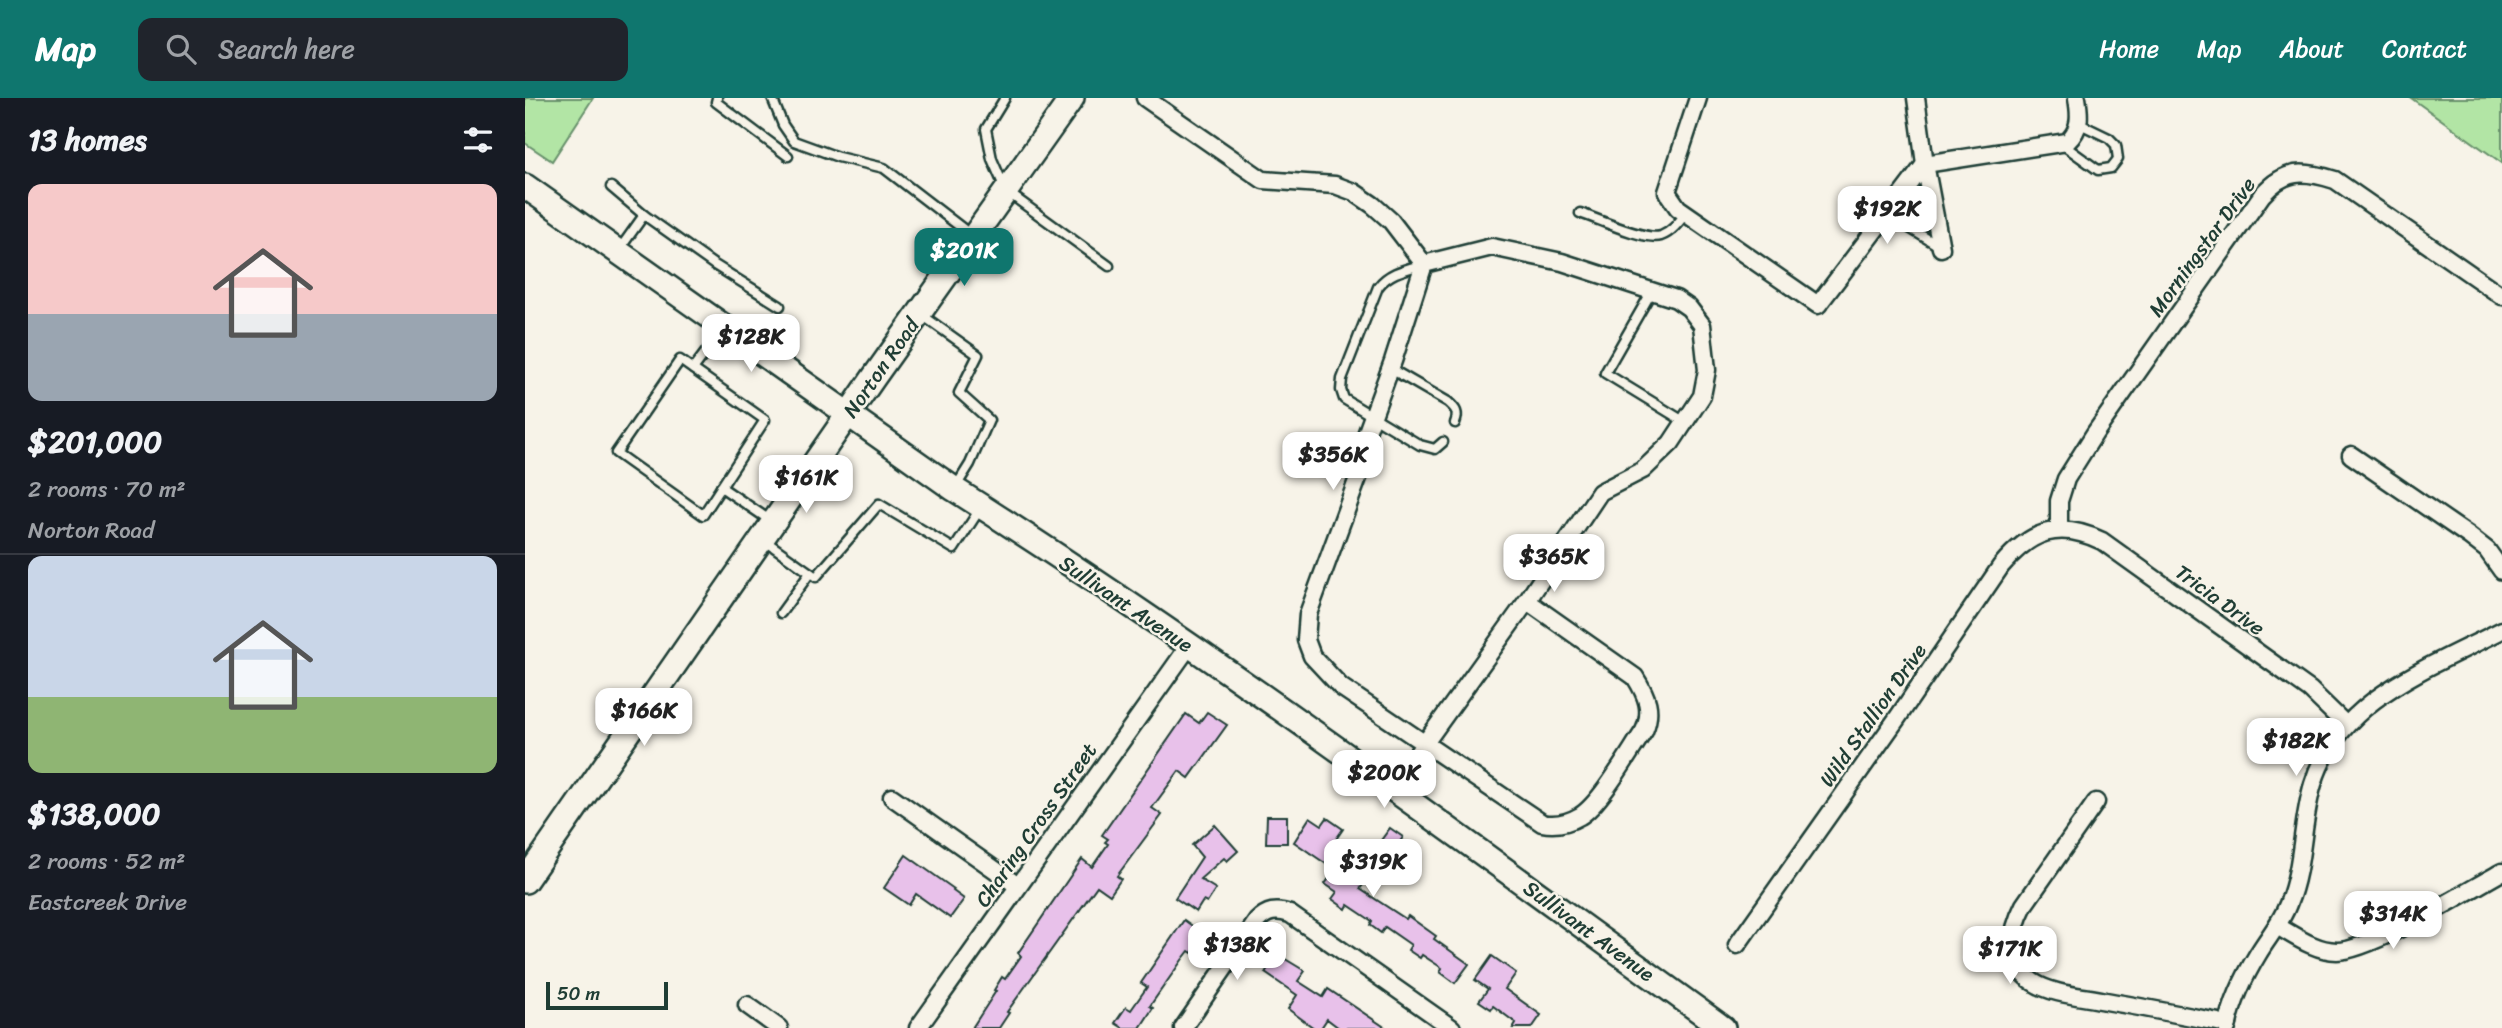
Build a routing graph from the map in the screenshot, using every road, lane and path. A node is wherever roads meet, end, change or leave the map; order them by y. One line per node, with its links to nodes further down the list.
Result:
1 (717, 98): 11 (lane)
2 (772, 98): 20 (lane)
3 (1005, 98): 15 (lane)
4 (1072, 98): 15 (street, Norton Road)
5 (1145, 98): 23 (street)
6 (1697, 98): 17 (street)
7 (1916, 98): 12 (street)
8 (2077, 98): 9 (street)
9 (2080, 124): 10 (street); 10 (lane)
10 (2062, 144): 12 (street)
11 (788, 156)
12 (1925, 164): 19 (street); 21 (street)
13 (525, 186): 22 (street, Sullivant Avenue)
14 (611, 187): 18 (lane)
15 (1006, 191): 20 (street, Norton Road); 24 (lane)
16 (1580, 213): 17 (lane)
17 (1686, 213): 19 (street)
18 (644, 215): 22 (lane); 27 (lane)
19 (1888, 215): 21 (lane)
20 (974, 237): 28 (street, Norton Road)
21 (1941, 248)
22 (617, 252): 29 (street, Sullivant Avenue)
23 (1424, 264): 25 (street); 31 (street); 33 (lane)
24 (1109, 265)
25 (1652, 291): 34 (street); 34 (lane)
26 (2502, 296): 41 (street, Morningstar Drive)
27 (780, 306)
28 (919, 313): 32 (street, Norton Road); 39 (lane)
29 (724, 328): 30 (lane); 32 (street, Sullivant Avenue)
30 (693, 369): 38 (lane); 38 (lane)
31 (1390, 369): 33 (street); 35 (lane)
32 (848, 416): 39 (street, Sullivant Avenue); 42 (street, Norton Road)
33 (1373, 416): 36 (lane); 50 (street)
34 (1685, 422): 45 (street)
35 (1455, 423)
36 (1443, 442)
37 (2351, 455): 43 (street)
38 (721, 487): 42 (lane)
39 (954, 489): 40 (street, Sullivant Avenue)
40 (982, 507): 44 (lane); 48 (street, Sullivant Avenue)
41 (2059, 530): 49 (street, Tricia Drive); 58 (street, Wild Stallion Drive)
42 (768, 531): 44 (lane); 55 (street, Norton Road)
43 (2502, 571)
44 (810, 573): 46 (lane)
45 (1527, 601): 50 (street); 50 (street)
46 (781, 613)
47 (2502, 630): 49 (street)
48 (1189, 646): 51 (street, Sullivant Avenue); 56 (street, Charing Cross Street)
49 (2346, 725): 57 (street)
50 (1425, 743): 51 (street)
51 (1392, 789): 65 (street, Sullivant Avenue)
52 (892, 797): 56 (street)
53 (2096, 802): 60 (street)
54 (2502, 872): 57 (street)
55 (525, 881)
56 (1018, 886): 62 (street, Charing Cross Street)
57 (2277, 926): 60 (street)
58 (1737, 945)
59 (747, 1005): 61 (street)
60 (2227, 1026)
61 (779, 1028)
62 (918, 1028)
63 (1183, 1028): 64 (street)
64 (1453, 1028)
65 (1723, 1028)

